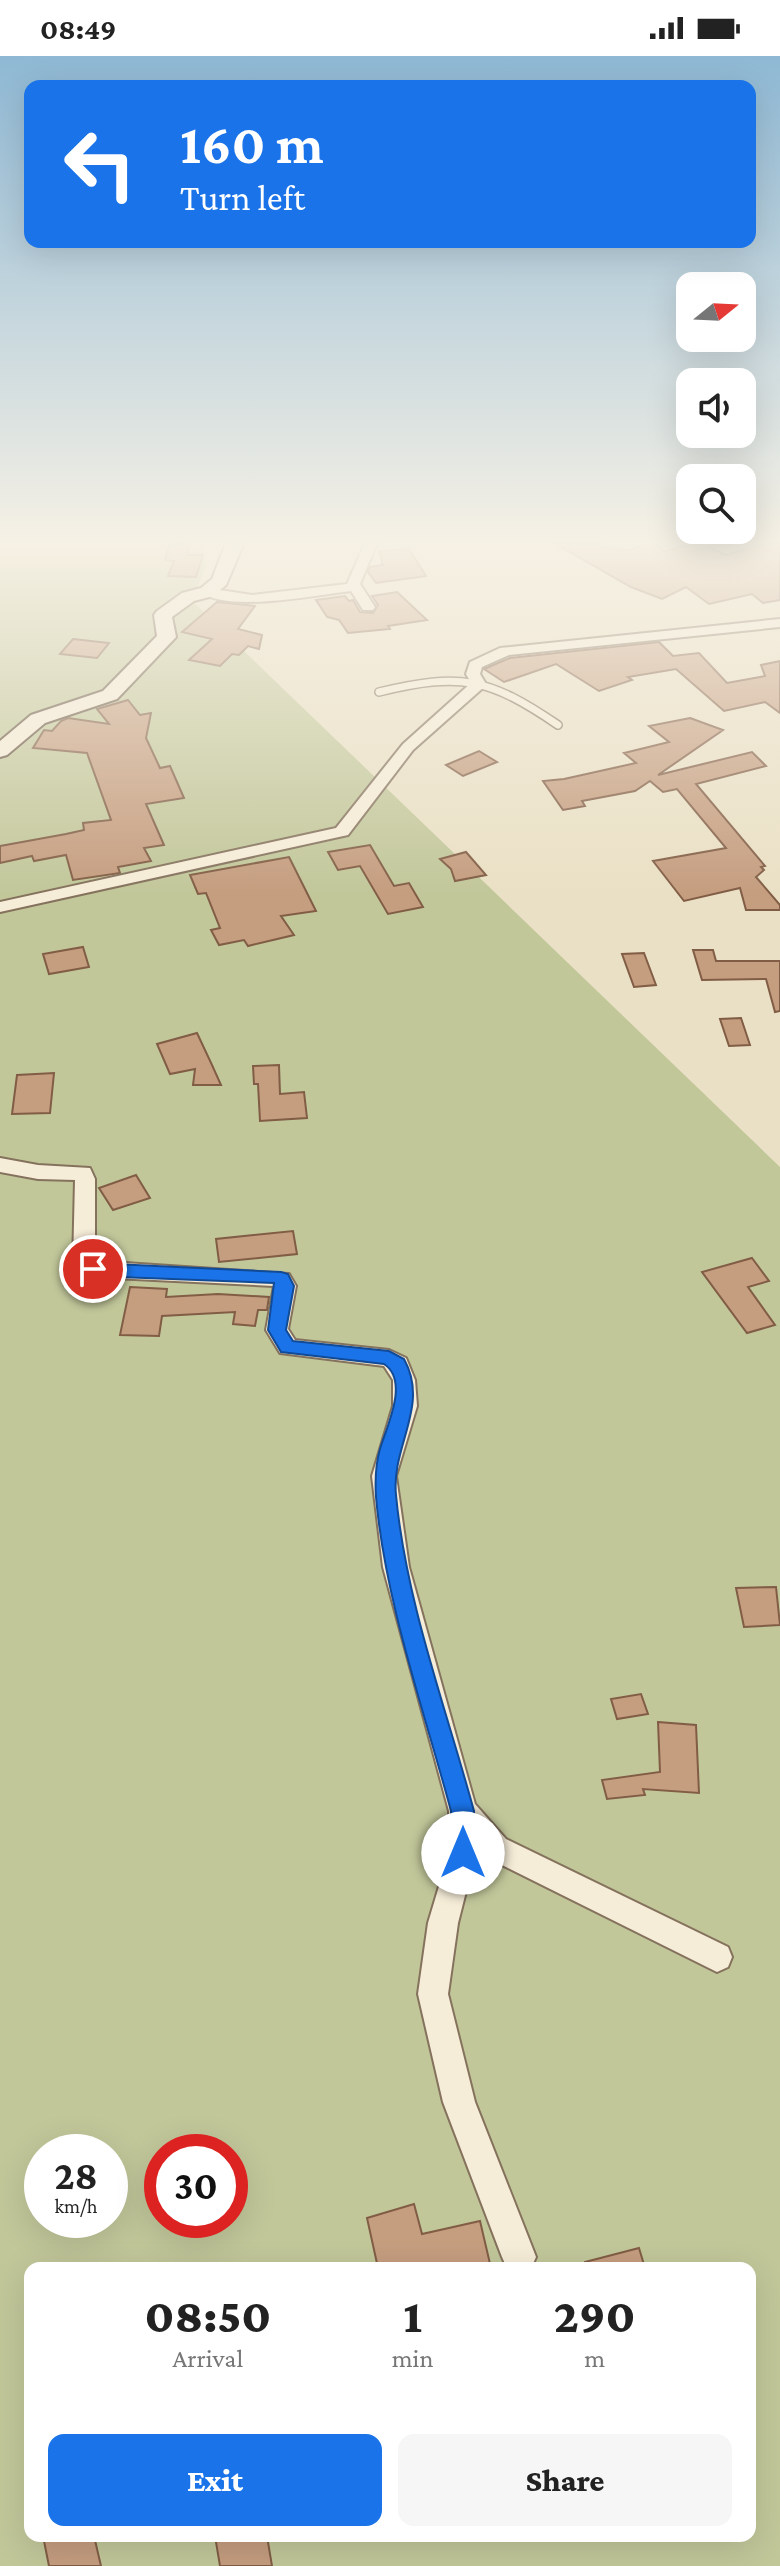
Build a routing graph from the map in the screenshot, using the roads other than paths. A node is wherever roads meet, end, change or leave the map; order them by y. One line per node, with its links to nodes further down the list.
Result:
1 (144, 660): 6 (street)
2 (485, 660): 3 (street)
3 (479, 684): 4 (lane); 5 (lane); 7 (street)
4 (379, 692)
5 (558, 725)
6 (0, 751)
7 (0, 907)
8 (0, 1165): 9 (street)
9 (463, 1811): 10 (street); 11 (street)
10 (717, 1957)
11 (519, 2257)

